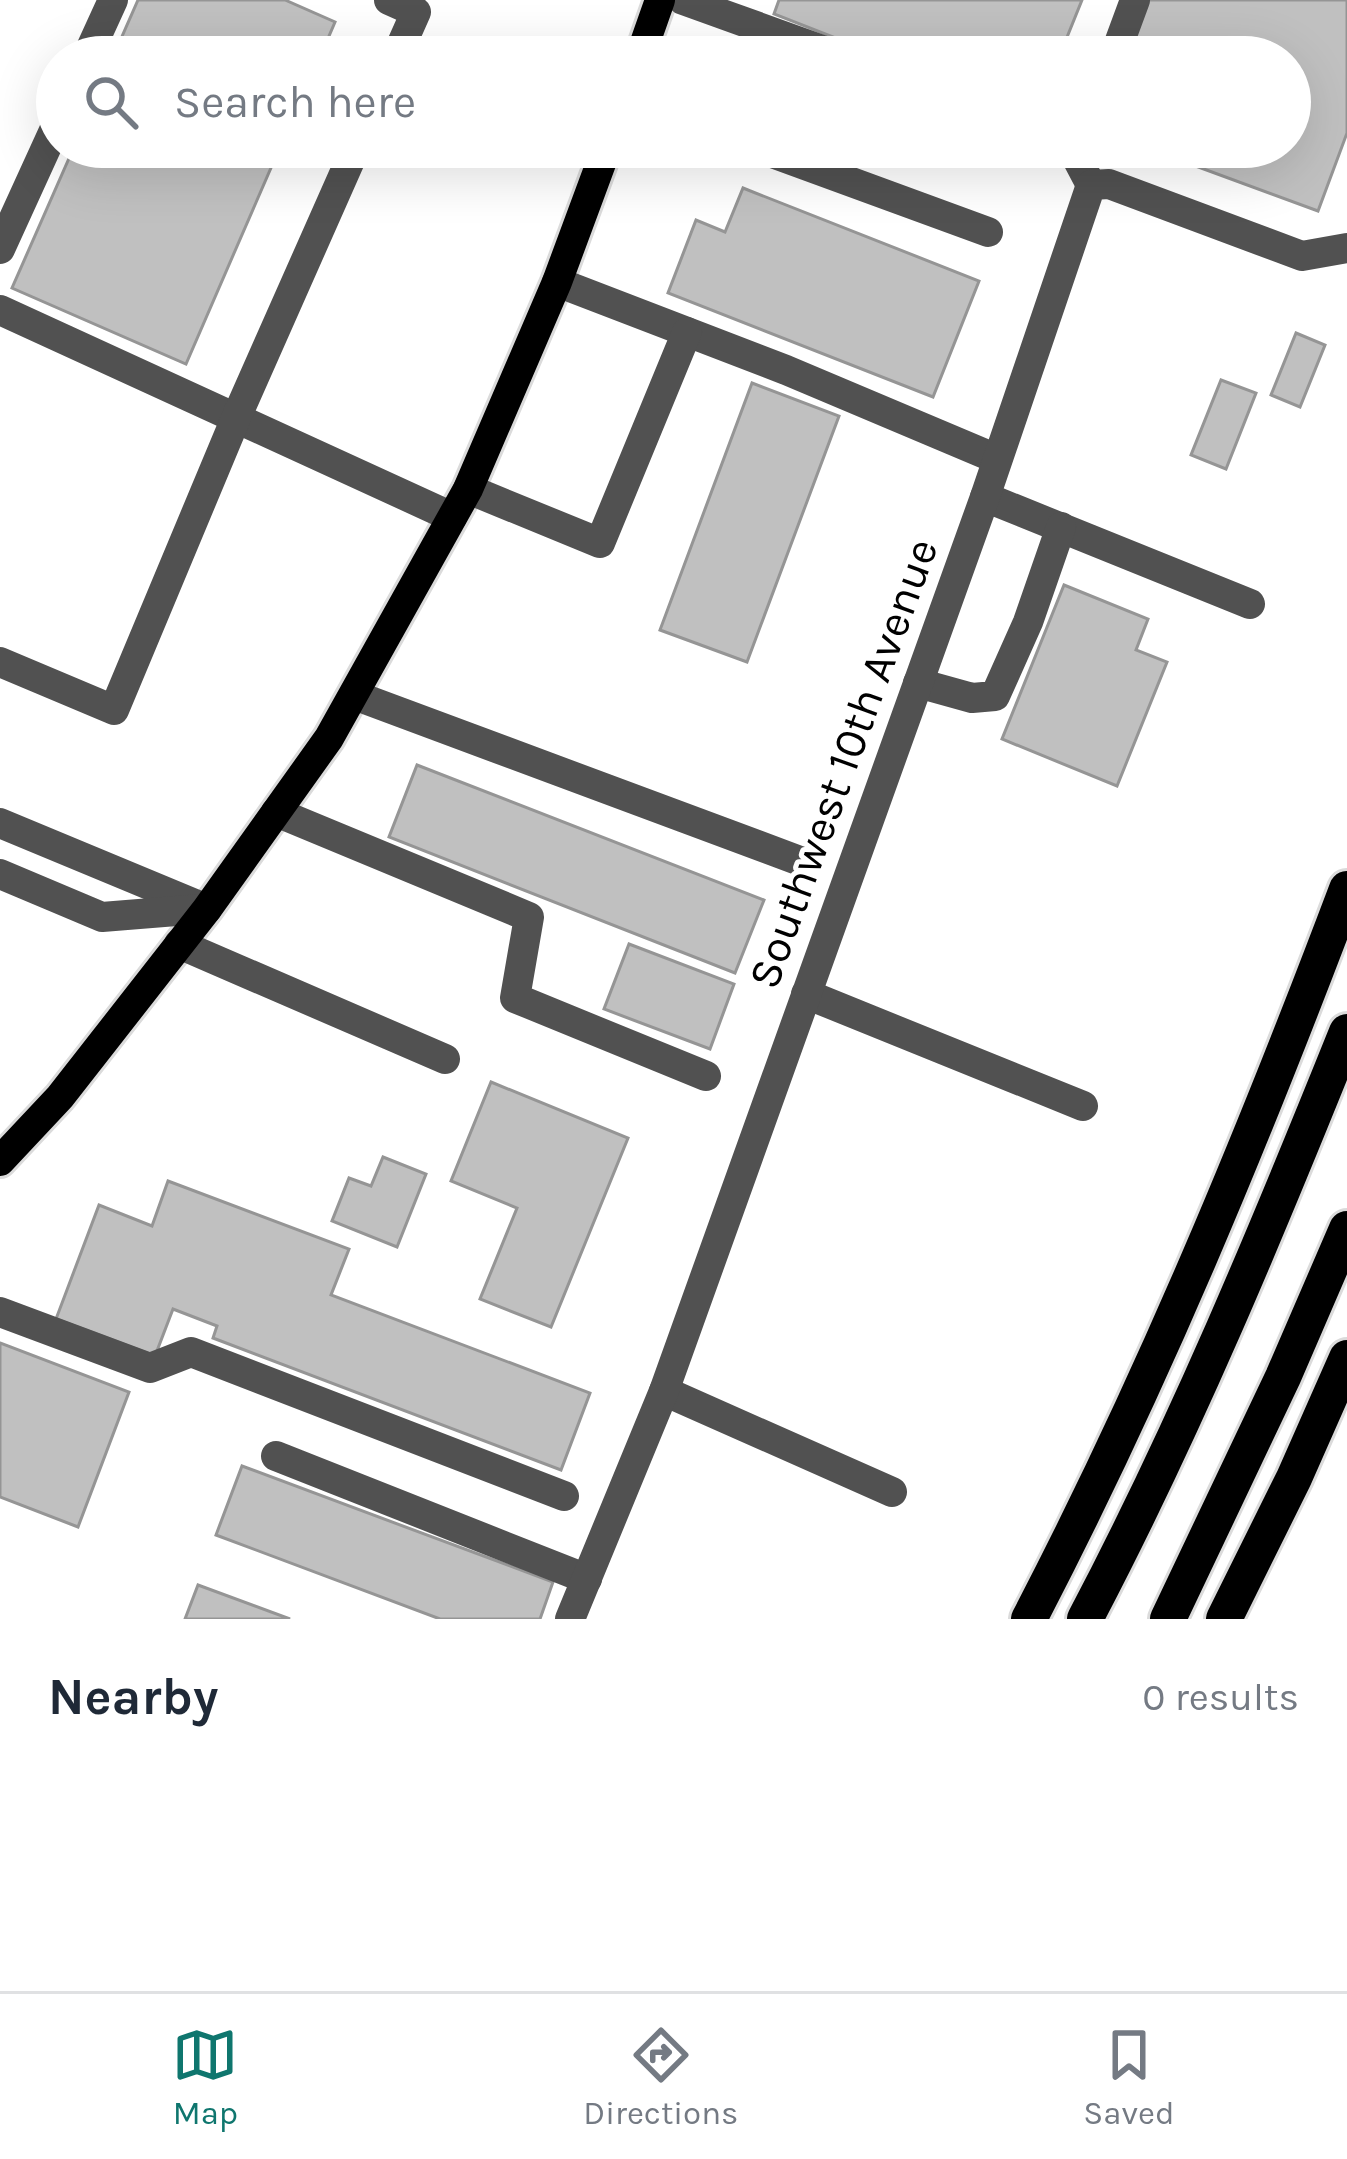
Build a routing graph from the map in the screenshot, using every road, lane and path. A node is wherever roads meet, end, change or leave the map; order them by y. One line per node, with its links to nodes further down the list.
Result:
1 (113, 0): 6 (street)
2 (389, 0): 7 (street)
3 (660, 0): 8 (main road)
4 (682, 0): 9 (street)
5 (1136, 0): 10 (street)
6 (97, 36)
7 (405, 36)
8 (647, 36)
9 (783, 36)
10 (1122, 36)
11 (37, 168): 19 (street)
12 (347, 168): 23 (street)
13 (599, 168): 20 (main road)
14 (813, 168): 17 (street)
15 (1082, 168): 16 (street)
16 (1091, 184): 18 (street); 24 (street, Southwest 10th Avenue)
17 (988, 232)
18 (1347, 248)
19 (0, 249)
20 (557, 282): 22 (street); 25 (main road)
21 (0, 310): 23 (street)
22 (687, 332): 24 (street); 25 (street)
23 (236, 418): 27 (street); 30 (street)
24 (997, 460): 26 (street, Southwest 10th Avenue)
25 (468, 488): 27 (main road)
26 (985, 497): 28 (street); 31 (street, Southwest 10th Avenue)
27 (452, 518): 32 (main road)
28 (1060, 527): 29 (street); 31 (street)
29 (1250, 604)
30 (0, 662)
31 (918, 683): 40 (street, Southwest 10th Avenue)
32 (353, 695): 33 (main road); 35 (street)
33 (276, 812): 38 (main road); 43 (street)
34 (0, 824): 38 (street)
35 (800, 861)
36 (0, 874): 38 (street)
37 (1347, 889): 55 (highway)
38 (206, 909): 39 (main road)
39 (179, 944): 42 (street); 45 (main road)
40 (806, 994): 44 (street); 49 (street, Southwest 10th Avenue)
41 (1347, 1032): 56 (highway)
42 (445, 1058)
43 (706, 1076)
44 (1083, 1106)
45 (0, 1161)
46 (1347, 1228): 57 (highway)
47 (0, 1312): 52 (street)
48 (1347, 1358): 58 (highway)
49 (664, 1391): 51 (street); 53 (street, Southwest 10th Avenue)
50 (276, 1456): 53 (street)
51 (892, 1492)
52 (564, 1496)
53 (587, 1579): 54 (street, Southwest 10th Avenue)
54 (570, 1619)
55 (1029, 1619)
56 (1085, 1619)
57 (1168, 1619)
58 (1224, 1619)

